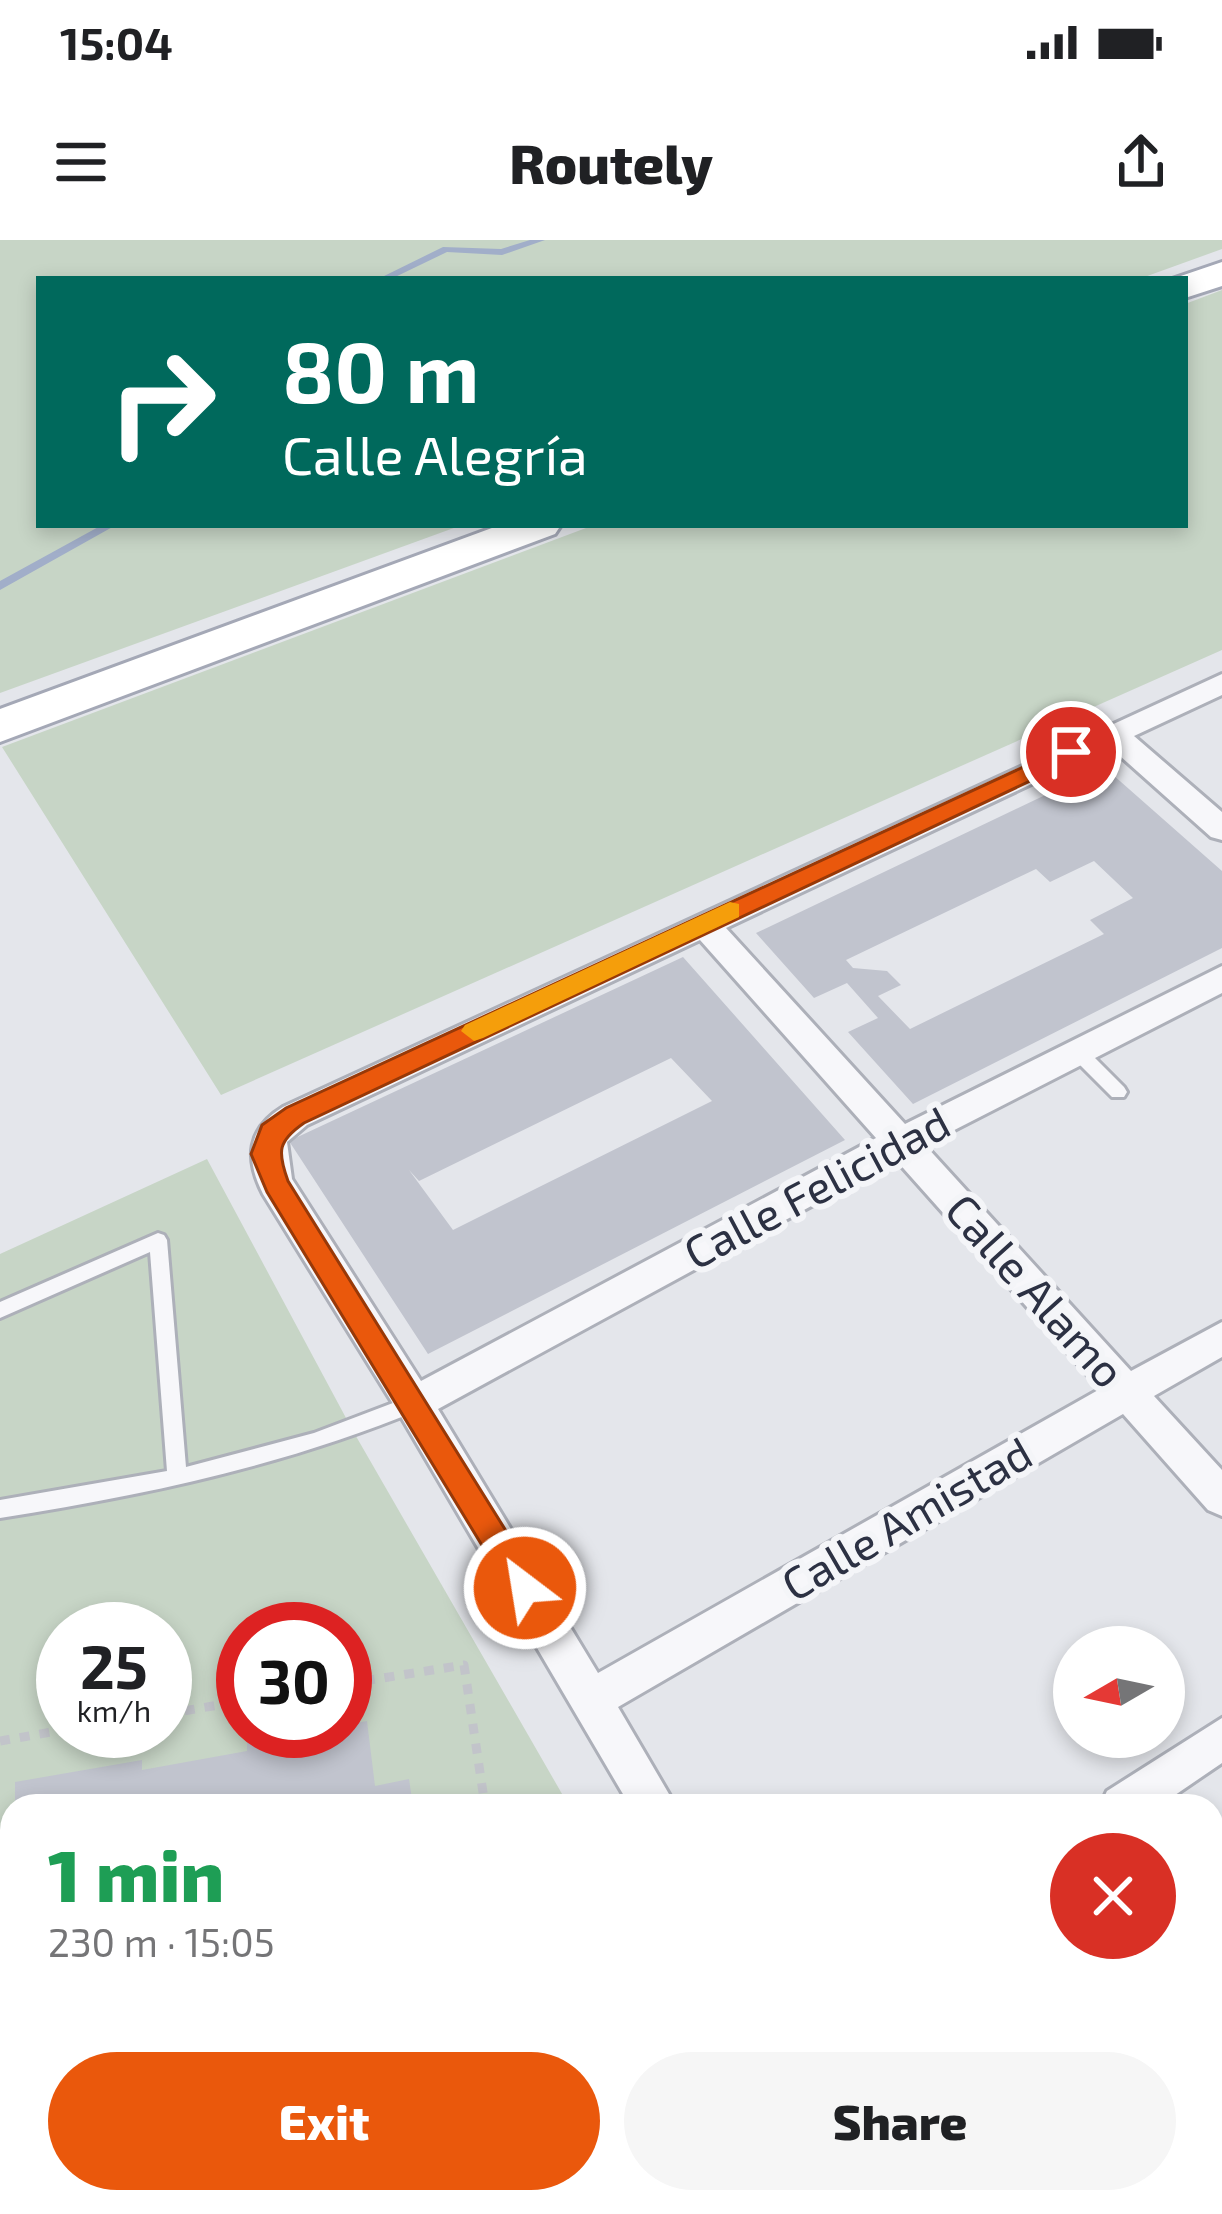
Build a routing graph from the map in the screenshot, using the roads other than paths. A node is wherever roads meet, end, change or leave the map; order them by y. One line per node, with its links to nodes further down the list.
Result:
1 (1222, 273): 2 (main road)
2 (1188, 285)
3 (532, 528): 5 (main road)
4 (1222, 683): 6 (street)
5 (0, 726)
6 (1112, 733): 7 (street); 8 (street)
7 (1222, 829)
8 (703, 923): 12 (street, Calle Alamo); 16 (street)
9 (1222, 979): 10 (street, Calle Felicidad)
10 (1078, 1052): 11 (lane); 12 (street, Calle Felicidad)
11 (1118, 1092)
12 (900, 1142): 15 (street, Calle Alamo); 16 (street, Calle Felicidad)
13 (0, 1310): 17 (lane)
14 (1222, 1337): 15 (street, Calle Amistad)
15 (1128, 1392): 18 (street, Calle Alamo); 20 (street, Calle Amistad)
16 (414, 1403): 17 (lane); 20 (street)
17 (176, 1479): 19 (lane)
18 (1222, 1498)
19 (0, 1509)
20 (591, 1700): 22 (street)
21 (1222, 1738): 23 (street)
22 (647, 1794)
23 (1139, 1794)

